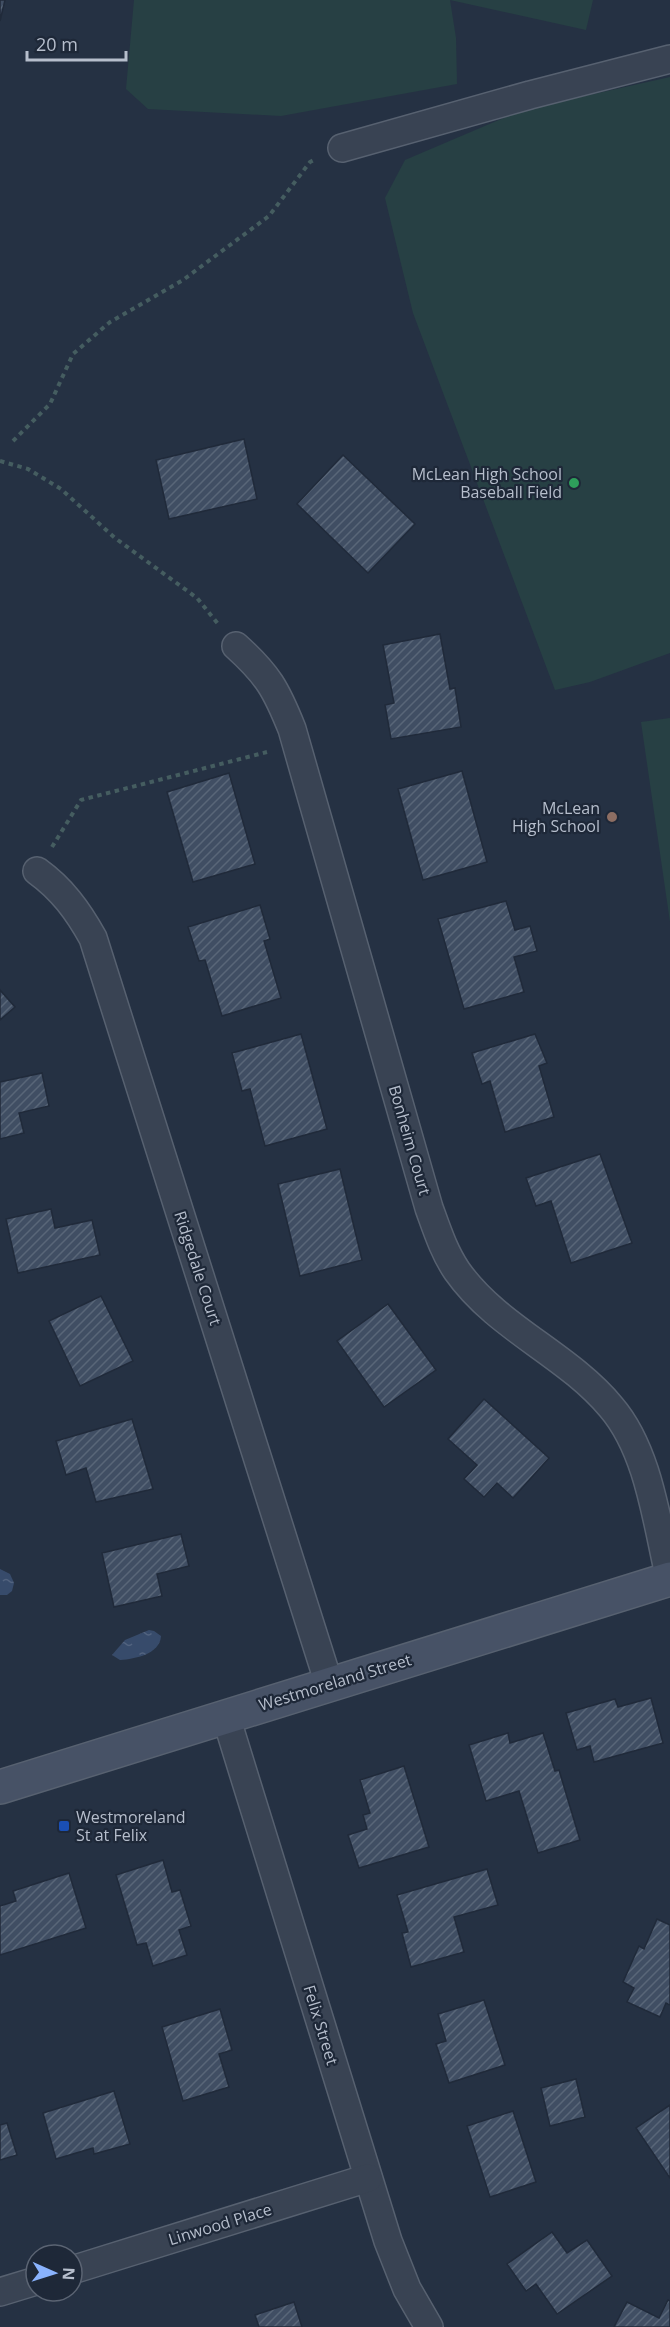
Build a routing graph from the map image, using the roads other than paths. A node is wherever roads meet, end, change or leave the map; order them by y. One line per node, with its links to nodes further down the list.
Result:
1 (670, 59): 2 (street)
2 (342, 148)
3 (236, 646): 5 (street, Bonheim Court)
4 (37, 871): 6 (street, Ridgedale Court)
5 (670, 1579): 6 (main road, Westmoreland Street)
6 (329, 1684): 7 (main road, Westmoreland Street)
7 (226, 1717): 8 (main road, Westmoreland Street); 9 (street, Felix Street)
8 (0, 1786)
9 (368, 2178): 10 (street, Linwood Place); 13 (street, Felix Street)
10 (84, 2266)
11 (24, 2285): 12 (street)
12 (0, 2292)
13 (429, 2327)

